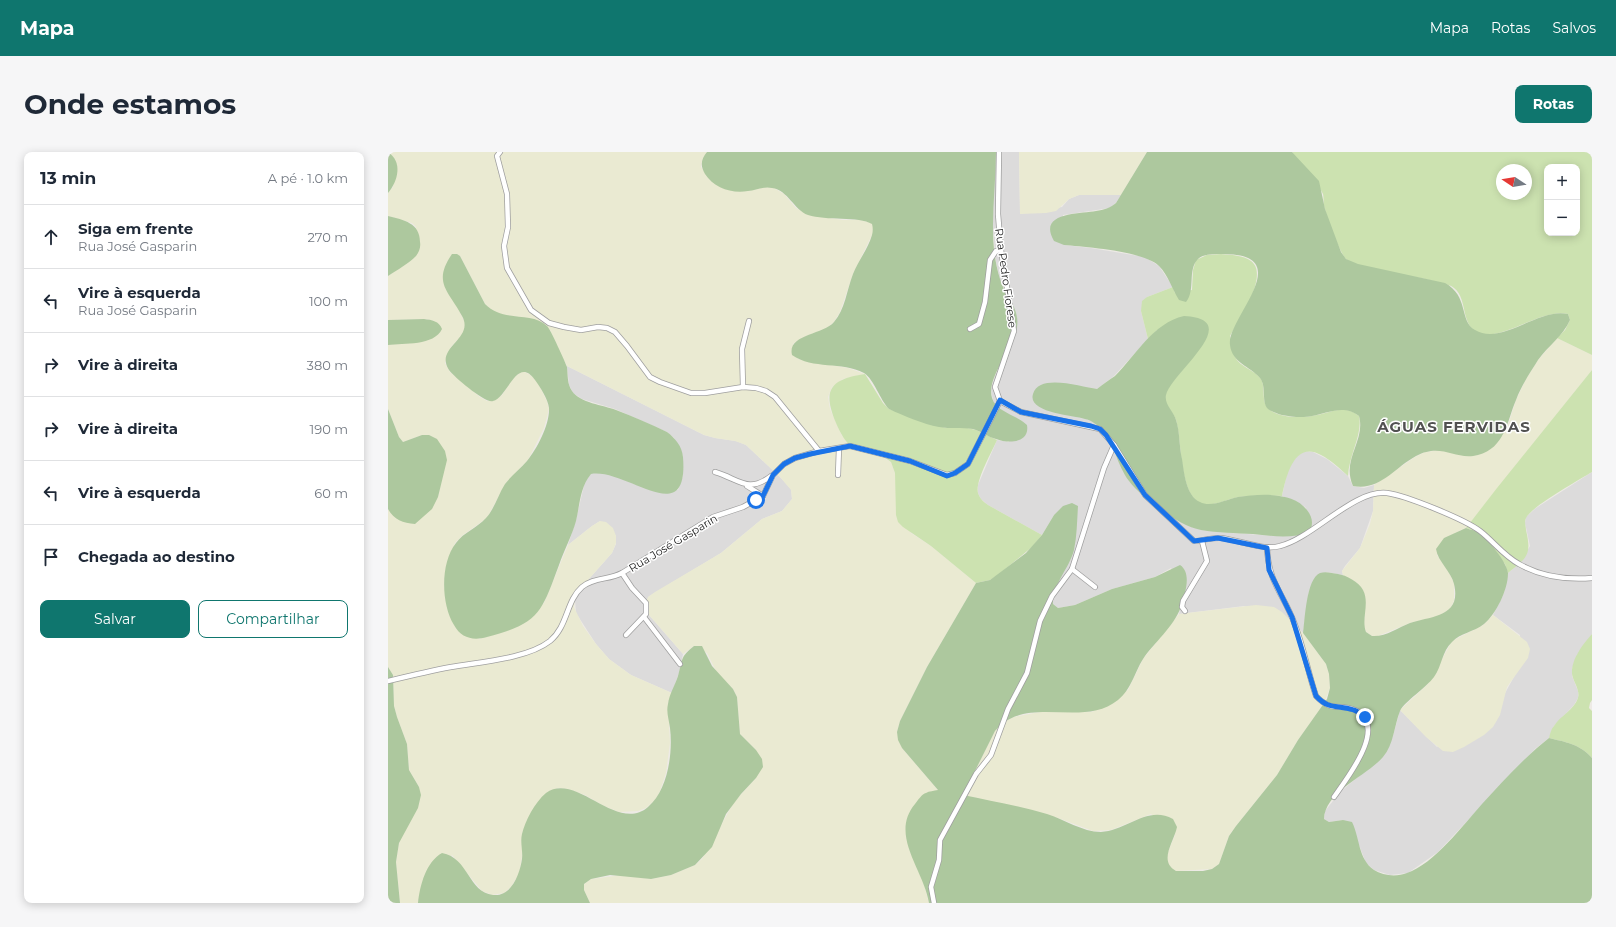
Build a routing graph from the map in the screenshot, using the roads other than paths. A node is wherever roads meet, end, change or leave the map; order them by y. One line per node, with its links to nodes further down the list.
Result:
1 (500, 152): 6 (street)
2 (998, 152): 3 (street, Rua Pedro Fiorese)
3 (1000, 250): 5 (street); 7 (street, Rua Pedro Fiorese)
4 (749, 321): 6 (street)
5 (970, 329)
6 (743, 387): 10 (street)
7 (1000, 400): 8 (street); 9 (street)
8 (1114, 445): 16 (street); 18 (street)
9 (839, 448): 10 (street); 13 (street)
10 (819, 451): 12 (street)
11 (714, 472): 14 (street)
12 (773, 475): 14 (street); 15 (street)
13 (838, 475)
14 (748, 486): 15 (street)
15 (763, 496): 19 (street, Rua José Gasparin)
16 (1202, 541): 17 (street); 22 (street)
17 (1267, 548): 20 (street); 27 (street)
18 (1072, 569): 21 (street); 28 (street)
19 (622, 573): 23 (street); 26 (street, Rua José Gasparin)
20 (1592, 578)
21 (1095, 587)
22 (1185, 611)
23 (644, 617): 24 (street); 25 (street)
24 (626, 635)
25 (680, 664)
26 (388, 681)
27 (1334, 797)
28 (934, 903)

